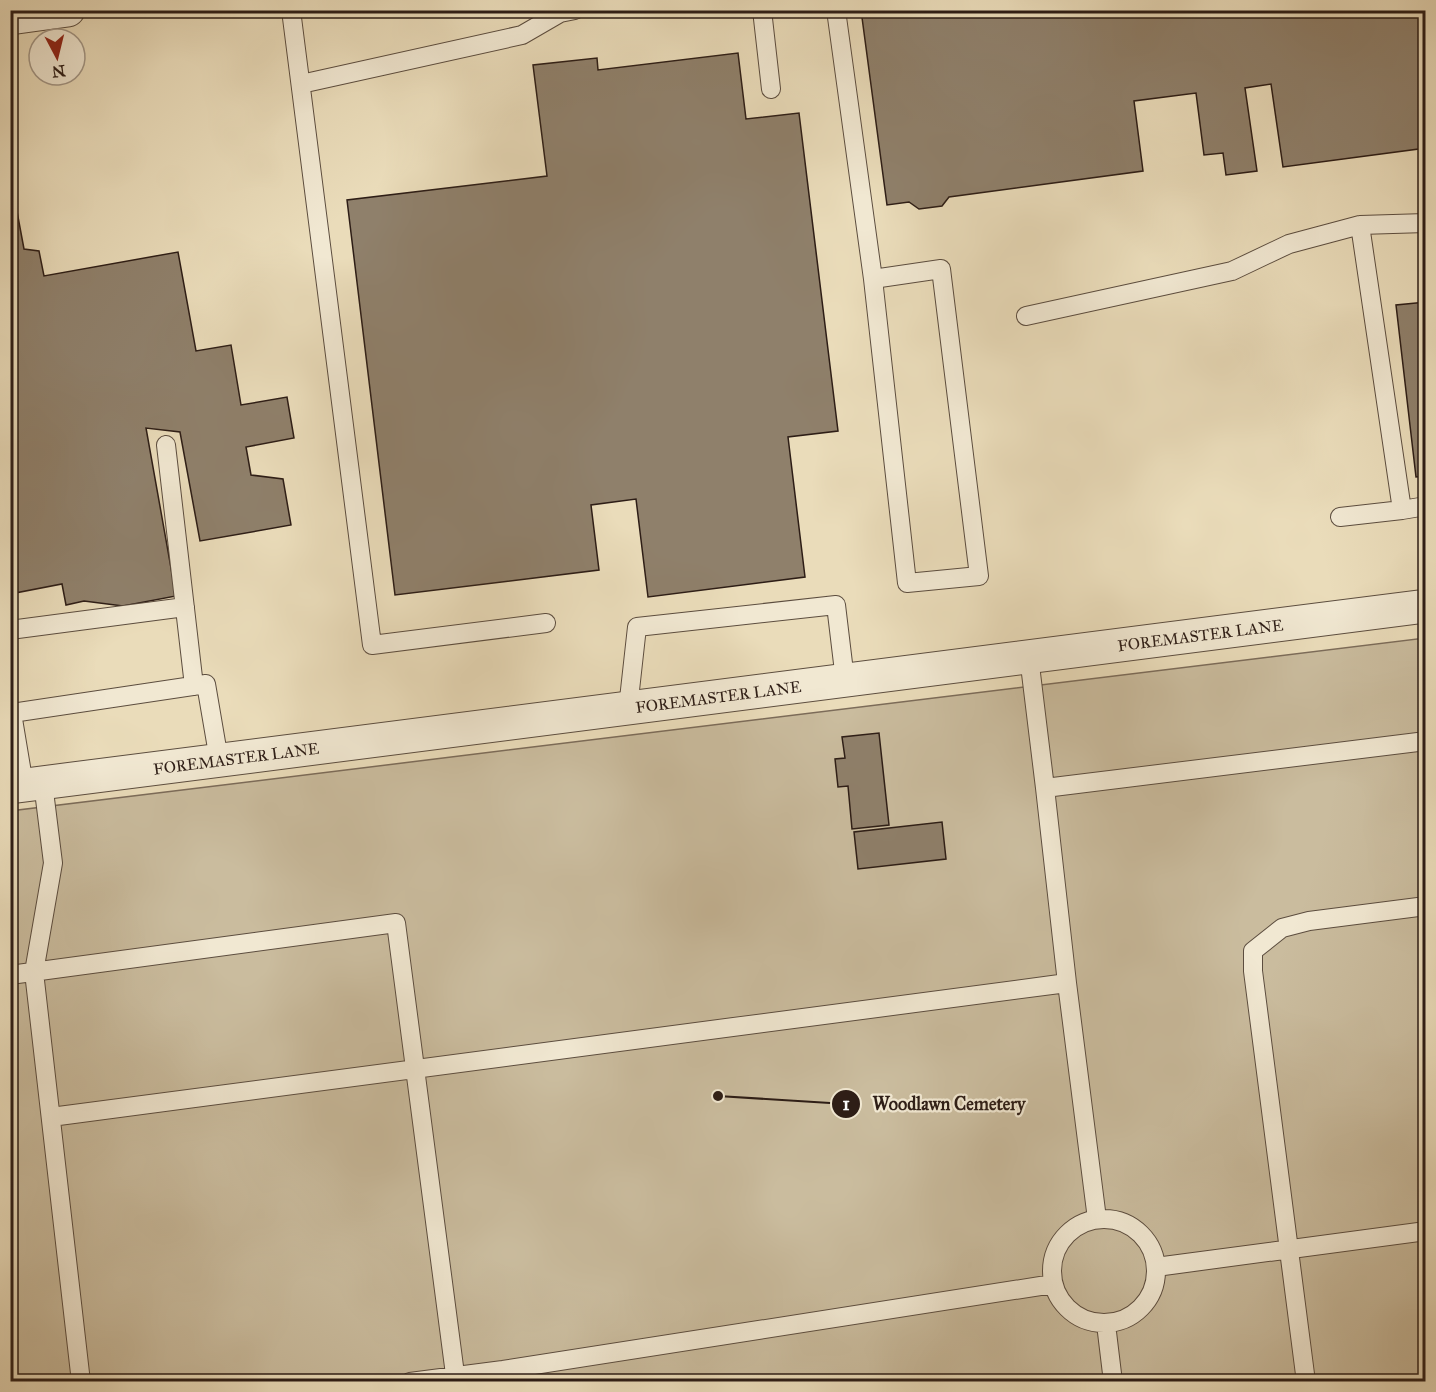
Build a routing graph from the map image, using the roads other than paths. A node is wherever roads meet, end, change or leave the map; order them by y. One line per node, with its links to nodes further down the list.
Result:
1 (68, 10): 6 (street)
2 (291, 10): 7 (lane)
3 (574, 10): 7 (lane)
4 (762, 10): 8 (lane)
5 (836, 10): 11 (lane)
6 (16, 15)
7 (301, 84): 19 (lane)
8 (771, 88)
9 (1425, 223): 10 (lane)
10 (1360, 225): 12 (lane); 15 (lane)
11 (873, 279): 11 (lane)
12 (1026, 316)
13 (166, 445): 18 (lane)
14 (1425, 506): 15 (lane)
15 (1402, 510): 16 (lane)
16 (1340, 517)
17 (1425, 606): 21 (street, FOREMASTER LANE)
18 (185, 607): 20 (lane); 23 (lane)
19 (546, 623)
20 (10, 630)
21 (1029, 657): 22 (street, FOREMASTER LANE); 29 (lane)
22 (845, 680): 24 (street, FOREMASTER LANE); 24 (lane)
23 (194, 686): 25 (lane); 27 (lane)
24 (628, 708): 27 (street, FOREMASTER LANE)
25 (11, 709): 28 (lane)
26 (1425, 741): 29 (lane)
27 (219, 760): 28 (street, FOREMASTER LANE)
28 (26, 785): 31 (lane)
29 (1045, 788): 33 (lane)
30 (1425, 906): 38 (lane)
31 (34, 972): 32 (lane); 34 (lane); 35 (lane)
32 (10, 975)
33 (1067, 983): 34 (lane); 36 (lane)
34 (415, 1069): 35 (lane); 42 (lane)
35 (51, 1117): 43 (lane)
36 (1097, 1220): 39 (lane); 40 (lane)
37 (1425, 1231): 38 (lane)
38 (1290, 1249): 39 (lane); 46 (lane)
39 (1156, 1267): 41 (lane)
40 (1053, 1284): 41 (lane); 42 (lane)
41 (1106, 1323): 45 (lane)
42 (456, 1379): 44 (lane)
43 (81, 1382)
44 (411, 1382)
45 (1113, 1382)
46 (1305, 1382)

